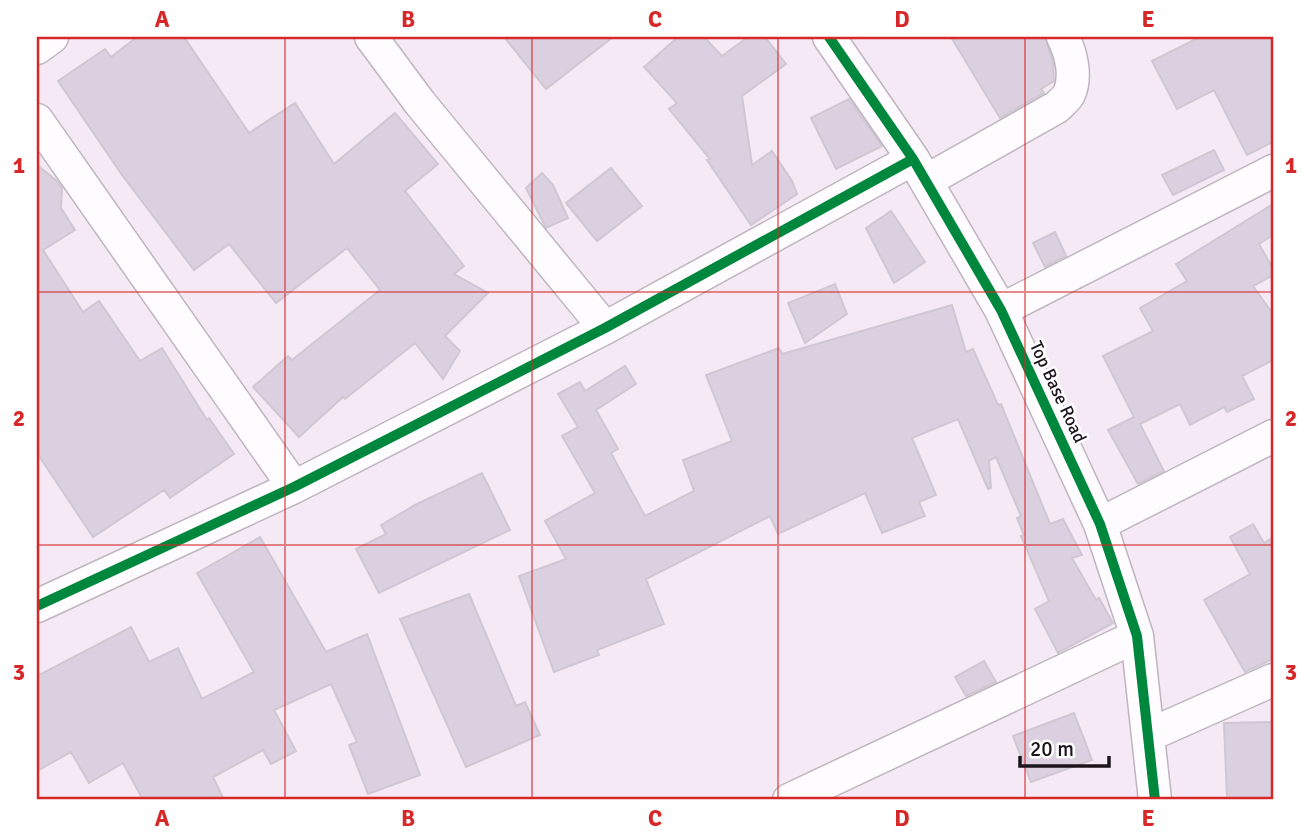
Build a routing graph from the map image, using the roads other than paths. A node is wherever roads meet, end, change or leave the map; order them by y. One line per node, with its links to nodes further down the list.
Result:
1 (52, 37): 5 (street)
2 (370, 37): 10 (street)
3 (831, 37): 7 (street, Top Base Road)
4 (1063, 37): 7 (street)
5 (37, 48)
6 (37, 120): 12 (street)
7 (919, 170): 9 (street, Top Base Road); 10 (street)
8 (1273, 171): 9 (street)
9 (1000, 310): 13 (street, Top Base Road)
10 (605, 328): 12 (street)
11 (1273, 436): 13 (street)
12 (294, 487): 14 (street)
13 (1100, 524): 15 (street, Top Base Road)
14 (37, 606)
15 (1137, 635): 17 (street, Top Base Road); 18 (street)
16 (1273, 680): 17 (street)
17 (1149, 735): 19 (street, Top Base Road)
18 (789, 800)
19 (1156, 800)

